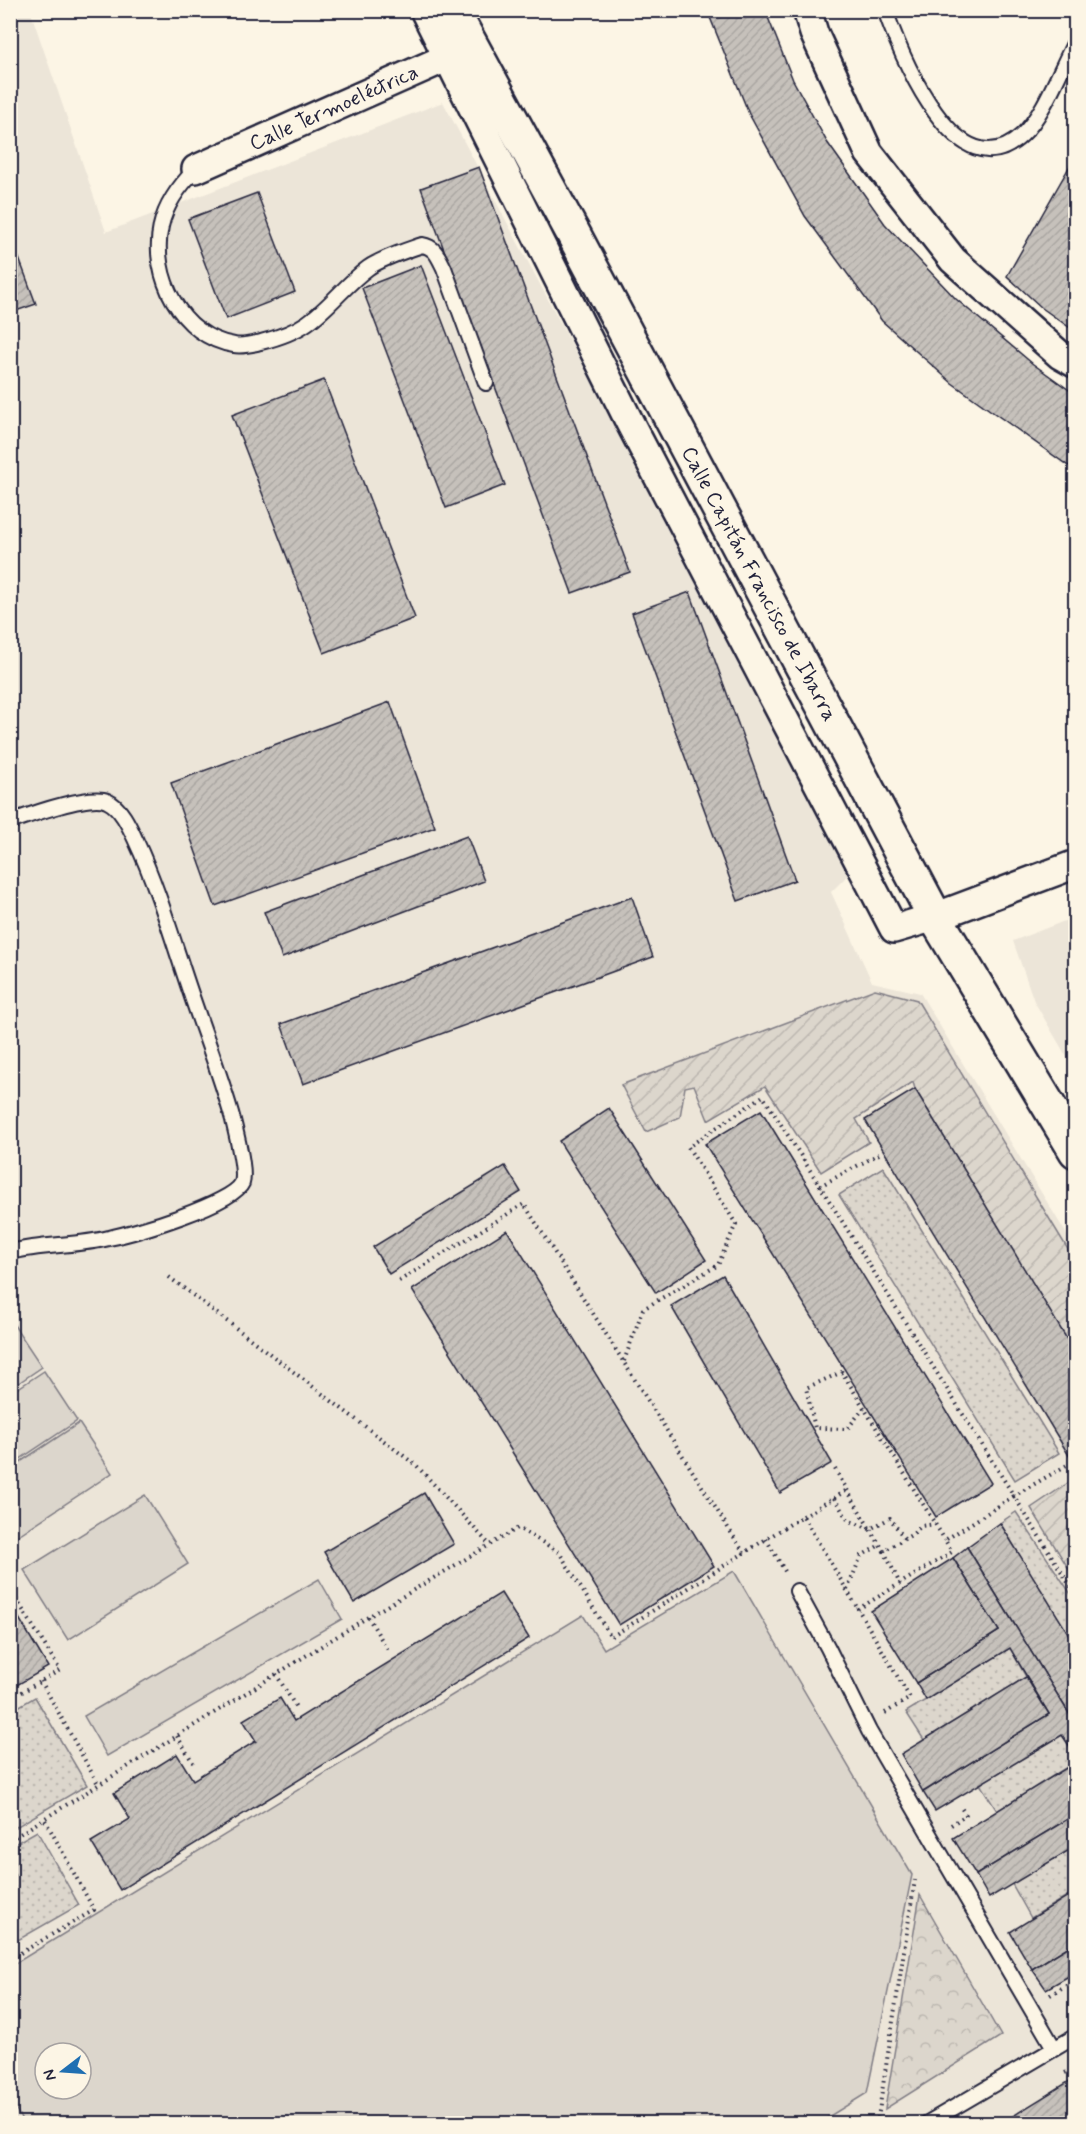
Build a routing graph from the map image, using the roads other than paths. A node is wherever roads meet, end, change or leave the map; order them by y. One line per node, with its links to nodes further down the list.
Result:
1 (423, 10): 6 (street)
2 (452, 10): 6 (street, Calle Capitán Francisco de Ibarra)
3 (807, 10): 8 (street)
4 (885, 10): 5 (lane)
5 (1076, 40)
6 (460, 52): 7 (street, Calle Termoeléctrica); 12 (street, Calle Capitán Francisco de Ibarra); 12 (street)
7 (196, 169): 9 (lane)
8 (1076, 363)
9 (486, 382)
10 (10, 822): 14 (lane)
11 (1076, 864): 12 (street)
12 (935, 917): 13 (street, Calle Capitán Francisco de Ibarra)
13 (1076, 1151)
14 (10, 1252)
15 (797, 1592): 17 (lane)
16 (1076, 2036): 17 (lane)
17 (1054, 2048): 18 (lane)
18 (926, 2124)

